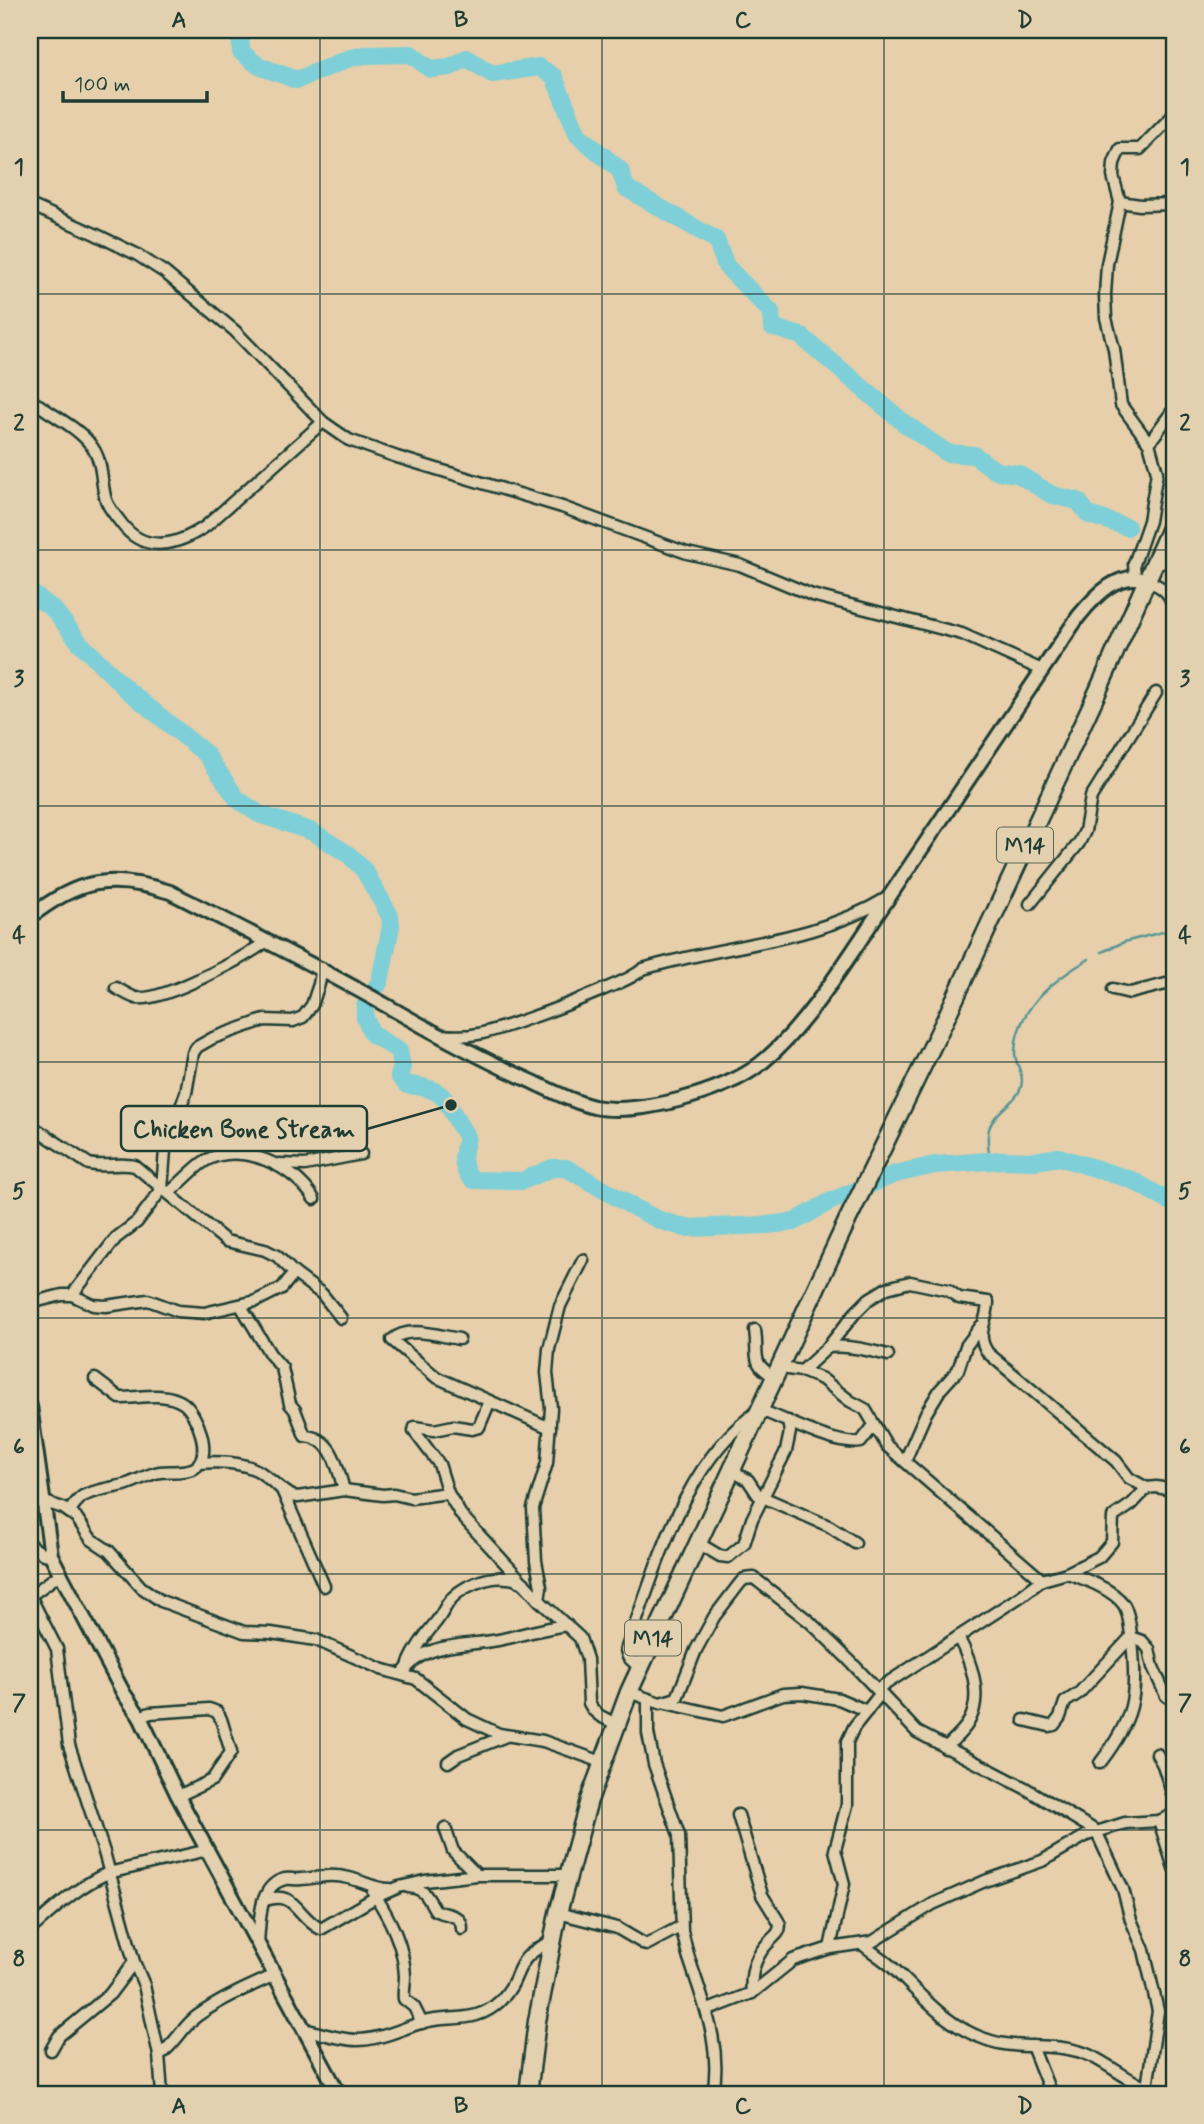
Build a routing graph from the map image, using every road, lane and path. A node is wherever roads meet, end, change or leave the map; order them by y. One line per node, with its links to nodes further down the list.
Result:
1 (1174, 114): 2 (street)
2 (1121, 202): 3 (street); 8 (street)
3 (1174, 204)
4 (30, 205): 7 (street)
5 (30, 401): 7 (street)
6 (1174, 409): 8 (street)
7 (323, 422): 14 (street)
8 (1149, 443): 12 (street)
9 (1174, 519): 11 (highway, M14)
10 (1174, 559): 11 (street)
11 (1155, 565): 12 (highway, M14)
12 (1142, 578): 13 (street); 14 (street); 42 (highway, M14)
13 (1174, 608)
14 (1042, 670): 16 (street)
15 (1156, 694): 17 (street)
16 (888, 898): 24 (street); 24 (street)
17 (1030, 904)
18 (30, 917): 19 (street)
19 (267, 941): 20 (street); 22 (street)
20 (321, 968): 24 (street); 28 (street)
21 (1174, 982): 23 (street)
22 (116, 988)
23 (1113, 989)
24 (435, 1034)
25 (30, 1125): 28 (street)
26 (361, 1153): 27 (street)
27 (269, 1163): 28 (street); 29 (street)
28 (166, 1191): 31 (street); 32 (street)
29 (314, 1199)
30 (583, 1260): 48 (street)
31 (294, 1273): 34 (street); 35 (street)
32 (72, 1296): 33 (street); 34 (street)
33 (30, 1303)
34 (241, 1306): 55 (street)
35 (341, 1318)
36 (981, 1325): 39 (street); 50 (street); 53 (street)
37 (755, 1330): 42 (street)
38 (459, 1339): 44 (street)
39 (828, 1347): 40 (street); 41 (street)
40 (888, 1355)
41 (802, 1371): 42 (street); 49 (street)
42 (778, 1373): 46 (highway, M14)
43 (95, 1379): 51 (street)
44 (489, 1403): 48 (street); 57 (street)
45 (30, 1406): 60 (street)
46 (760, 1410): 47 (street); 52 (highway, M14); 76 (street)
47 (788, 1421): 49 (street); 59 (street)
48 (550, 1428): 72 (street)
49 (876, 1430): 50 (street)
50 (905, 1461): 68 (street)
51 (199, 1463): 54 (street); 61 (street)
52 (732, 1471): 59 (street); 62 (highway, M14)
53 (1147, 1488): 56 (street); 66 (street)
54 (282, 1489): 55 (street); 70 (street)
55 (344, 1490): 57 (street)
56 (1174, 1490)
57 (448, 1493): 69 (street)
58 (30, 1497): 60 (street)
59 (764, 1498): 62 (street); 63 (street)
60 (43, 1500): 61 (street); 65 (street)
61 (69, 1512): 77 (street)
62 (698, 1543): 76 (highway, M14)
63 (855, 1543)
64 (30, 1545): 65 (street)
65 (51, 1555): 67 (street)
66 (1068, 1573): 68 (street); 75 (street)
67 (60, 1574): 71 (street); 84 (street)
68 (1042, 1580): 74 (street)
69 (524, 1583): 72 (street); 77 (street)
70 (324, 1586)
71 (30, 1596): 102 (street)
72 (539, 1600): 73 (street)
73 (567, 1625): 77 (street); 86 (street)
74 (958, 1637): 78 (street); 88 (street)
75 (1131, 1637): 81 (street); 85 (street); 92 (street)
76 (640, 1668): 79 (highway, M14)
77 (405, 1669): 87 (street)
78 (879, 1691): 82 (street); 83 (street); 88 (street)
79 (629, 1692): 80 (street); 86 (highway, M14)
80 (648, 1700): 82 (street); 112 (street)
81 (1174, 1700)
82 (666, 1703): 83 (street)
83 (867, 1711): 116 (street)
84 (140, 1717): 93 (street); 93 (street)
85 (1024, 1720)
86 (616, 1724): 91 (highway, M14)
87 (506, 1736): 90 (street); 91 (street)
88 (945, 1748): 99 (street)
89 (1157, 1754): 94 (street)
90 (448, 1762)
91 (602, 1762): 104 (highway, M14)
92 (1100, 1763)
93 (178, 1796): 100 (street)
94 (1174, 1799)
95 (1174, 1814): 97 (street)
96 (738, 1815): 119 (street)
97 (1159, 1821): 99 (street); 101 (street)
98 (445, 1828): 103 (street)
99 (1096, 1831): 115 (street); 126 (street)
100 (208, 1850): 102 (street); 114 (street)
101 (1174, 1868)
102 (108, 1873): 111 (street); 117 (street)
103 (477, 1875): 104 (street); 106 (street)
104 (568, 1875): 109 (highway, M14)
105 (368, 1886): 106 (street); 107 (street); 108 (street)
106 (399, 1888): 107 (street); 110 (street)
107 (376, 1897): 108 (street); 121 (street)
108 (263, 1900): 114 (street)
109 (558, 1913): 112 (street); 113 (highway, M14)
110 (462, 1929)
111 (30, 1930)
112 (682, 1932): 120 (street)
113 (551, 1942): 121 (street); 129 (highway, M14)
114 (258, 1944): 118 (street)
115 (862, 1944): 116 (street); 123 (street)
116 (830, 1948): 119 (street)
117 (134, 1962): 124 (street); 125 (street)
118 (275, 1975): 122 (street); 125 (street)
119 (752, 1993): 120 (street)
120 (708, 2010): 130 (street)
121 (422, 2022): 122 (street)
122 (304, 2029): 128 (street)
123 (1032, 2046): 126 (street); 131 (street)
124 (51, 2050)
125 (159, 2055): 127 (street)
126 (1147, 2088): 132 (street)
127 (162, 2094)
128 (338, 2094)
129 (528, 2094)
130 (713, 2094)
131 (1051, 2094)
132 (1162, 2094)

